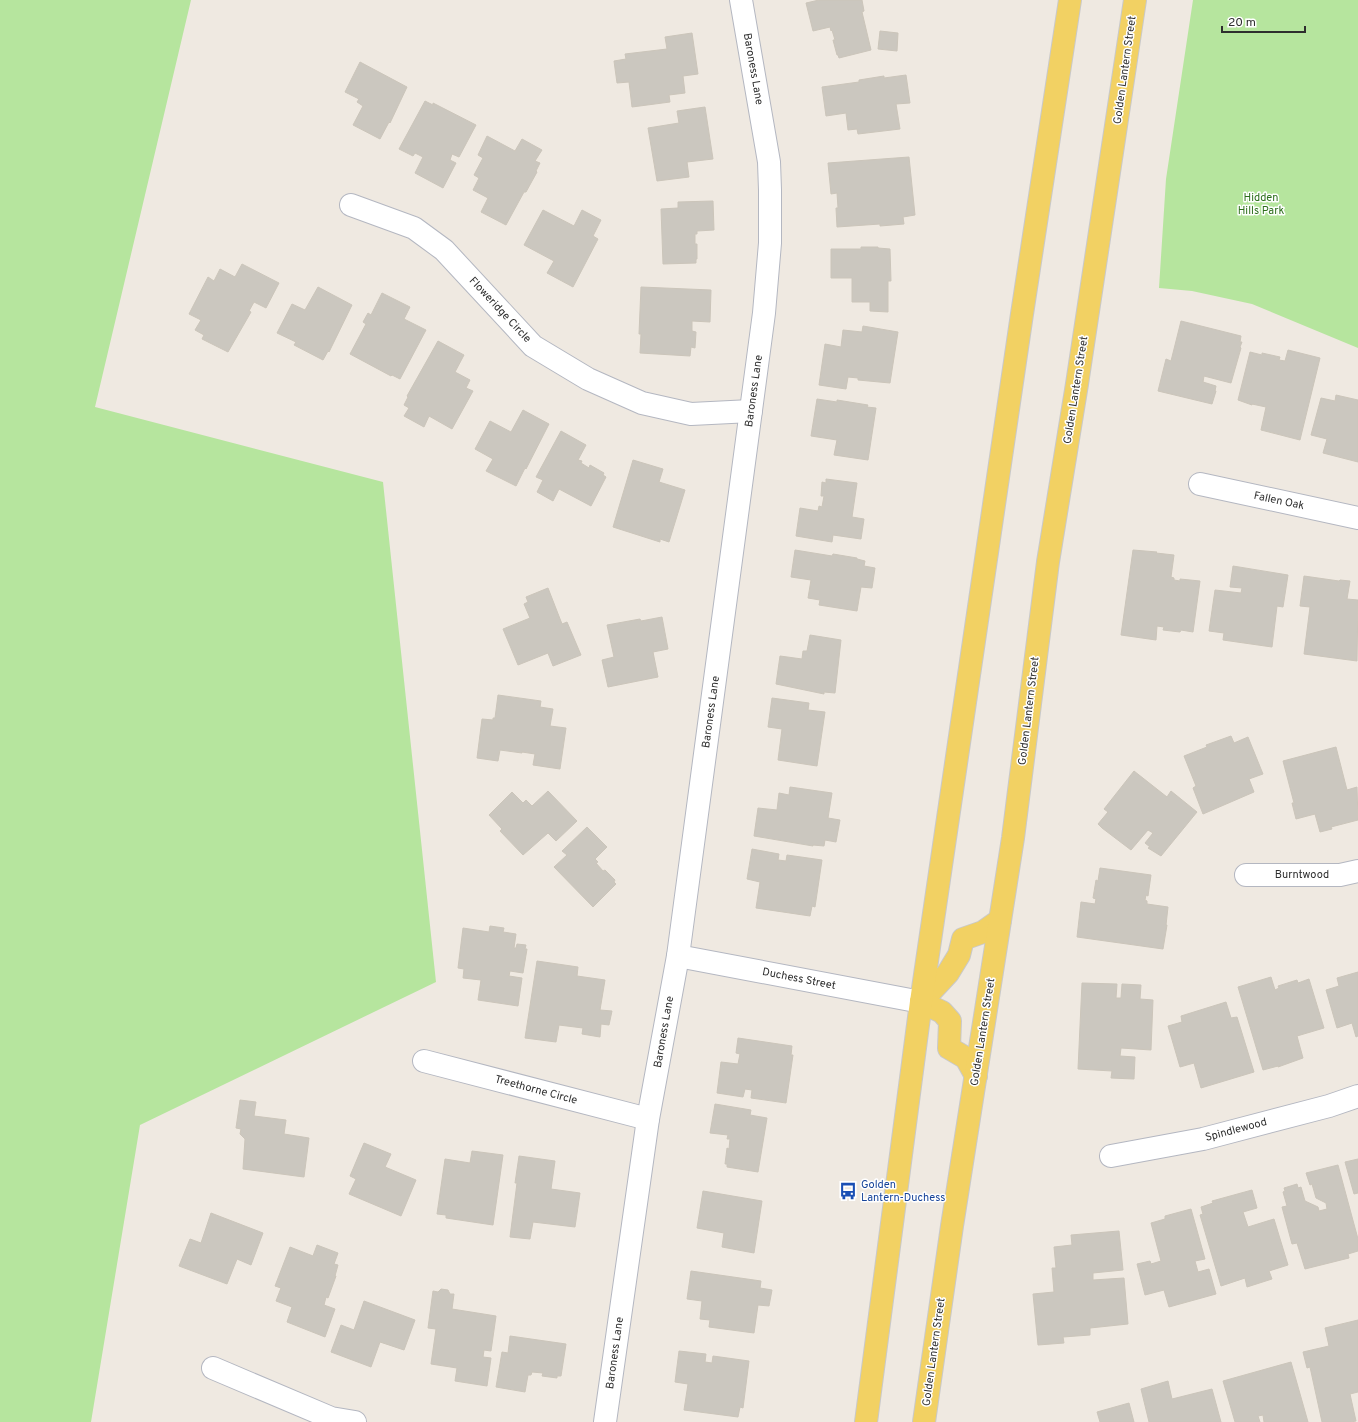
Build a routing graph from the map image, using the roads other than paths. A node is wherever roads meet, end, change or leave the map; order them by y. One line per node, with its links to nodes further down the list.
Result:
1 (741, 0): 5 (street, Baroness Lane)
2 (1070, 0): 12 (main road)
3 (1135, 0): 10 (main road, Golden Lantern Street)
4 (351, 205): 5 (street, Floweridge Circle)
5 (751, 410): 11 (street, Baroness Lane)
6 (1200, 484): 7 (street, Fallen Oak)
7 (1358, 518)
8 (1358, 871): 9 (street, Burntwood)
9 (1246, 875)
10 (1000, 920): 12 (main road); 14 (main road, Golden Lantern Street)
11 (678, 956): 12 (street, Duchess Street); 16 (street, Baroness Lane)
12 (921, 1002): 14 (main road); 21 (main road)
13 (424, 1061): 16 (street, Treethorne Circle)
14 (976, 1076): 22 (main road, Golden Lantern Street)
15 (1358, 1096): 17 (street, Spindlewood)
16 (648, 1119): 20 (street, Baroness Lane)
17 (1111, 1156)
18 (213, 1368): 19 (street)
19 (356, 1422)
20 (605, 1422)
21 (866, 1422)
22 (924, 1422)

